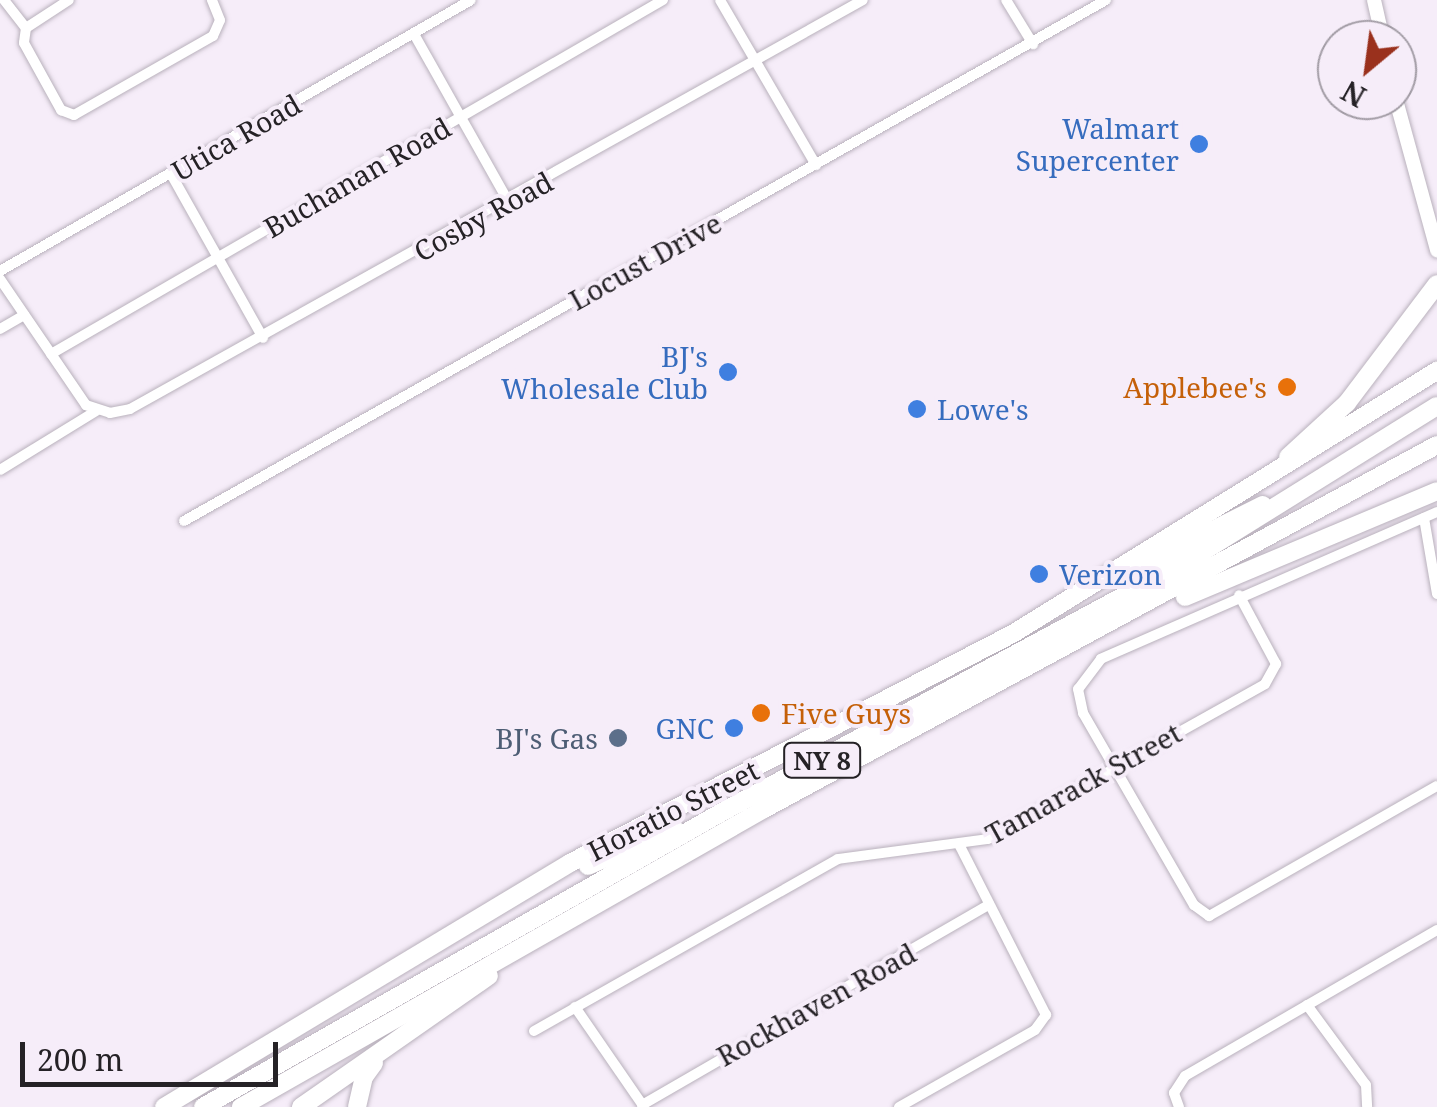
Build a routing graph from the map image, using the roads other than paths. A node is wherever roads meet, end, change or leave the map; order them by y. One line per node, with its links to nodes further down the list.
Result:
1 (4, 0): 10 (street)
2 (68, 0): 10 (street)
3 (212, 0): 10 (street)
4 (471, 0): 11 (street, Utica Road)
5 (663, 0): 14 (street, Buchanan Road)
6 (720, 0): 13 (street)
7 (863, 0): 13 (street, Cosby Road)
8 (1006, 0): 12 (street)
9 (1106, 0): 12 (street, Locust Drive)
10 (26, 28)
11 (414, 34): 14 (street); 17 (street, Utica Road)
12 (1033, 44): 16 (street, Locust Drive)
13 (756, 62): 16 (street); 18 (street, Cosby Road)
14 (462, 117): 18 (street); 20 (street, Buchanan Road)
15 (1401, 120): 19 (main road)
16 (816, 165): 38 (street, Locust Drive)
17 (171, 174): 20 (street); 21 (street, Utica Road)
18 (508, 201): 26 (street, Cosby Road)
19 (1437, 250)
20 (217, 256): 26 (street); 27 (street, Buchanan Road)
21 (0, 271)
22 (0, 280): 24 (street)
23 (1437, 284): 34 (highway)
24 (24, 315): 25 (street); 27 (street)
25 (0, 330)
26 (263, 338): 30 (street, Cosby Road)
27 (51, 354): 30 (street)
28 (1437, 371): 34 (highway)
29 (1437, 406): 33 (highway, NY 8)
30 (96, 410): 32 (street)
31 (1437, 445): 42 (highway, NY 8)
32 (0, 470)
33 (1336, 471): 41 (highway); 45 (highway, NY 8)
34 (1247, 490): 41 (highway, Horatio Street)
35 (1437, 490): 42 (highway)
36 (1437, 512): 37 (street)
37 (1424, 518): 39 (street); 40 (street)
38 (184, 521)
39 (1437, 594)
40 (1240, 595): 43 (street, Tamarack Street); 43 (street)
41 (1050, 610): 48 (highway, Horatio Street)
42 (1079, 641): 49 (highway, NY 8)
43 (1116, 768): 44 (street); 46 (street, Tamarack Street)
44 (1437, 786)
45 (722, 812): 48 (highway); 57 (highway, NY 8)
46 (960, 846): 47 (street); 52 (street, Tamarack Street)
47 (989, 905): 55 (street, Rockhaven Road); 61 (street)
48 (483, 914): 56 (highway, Horatio Street)
49 (566, 922): 54 (highway); 58 (highway, NY 8)
50 (1437, 930): 51 (street)
51 (1307, 1005): 62 (street); 63 (street)
52 (575, 1006): 53 (street, Tamarack Street); 55 (street)
53 (534, 1030)
54 (392, 1045): 59 (highway); 60 (highway)
55 (643, 1106)
56 (164, 1107)
57 (204, 1107)
58 (241, 1107)
59 (301, 1107)
60 (357, 1107)
61 (899, 1107)
62 (1180, 1107)
63 (1367, 1107)

